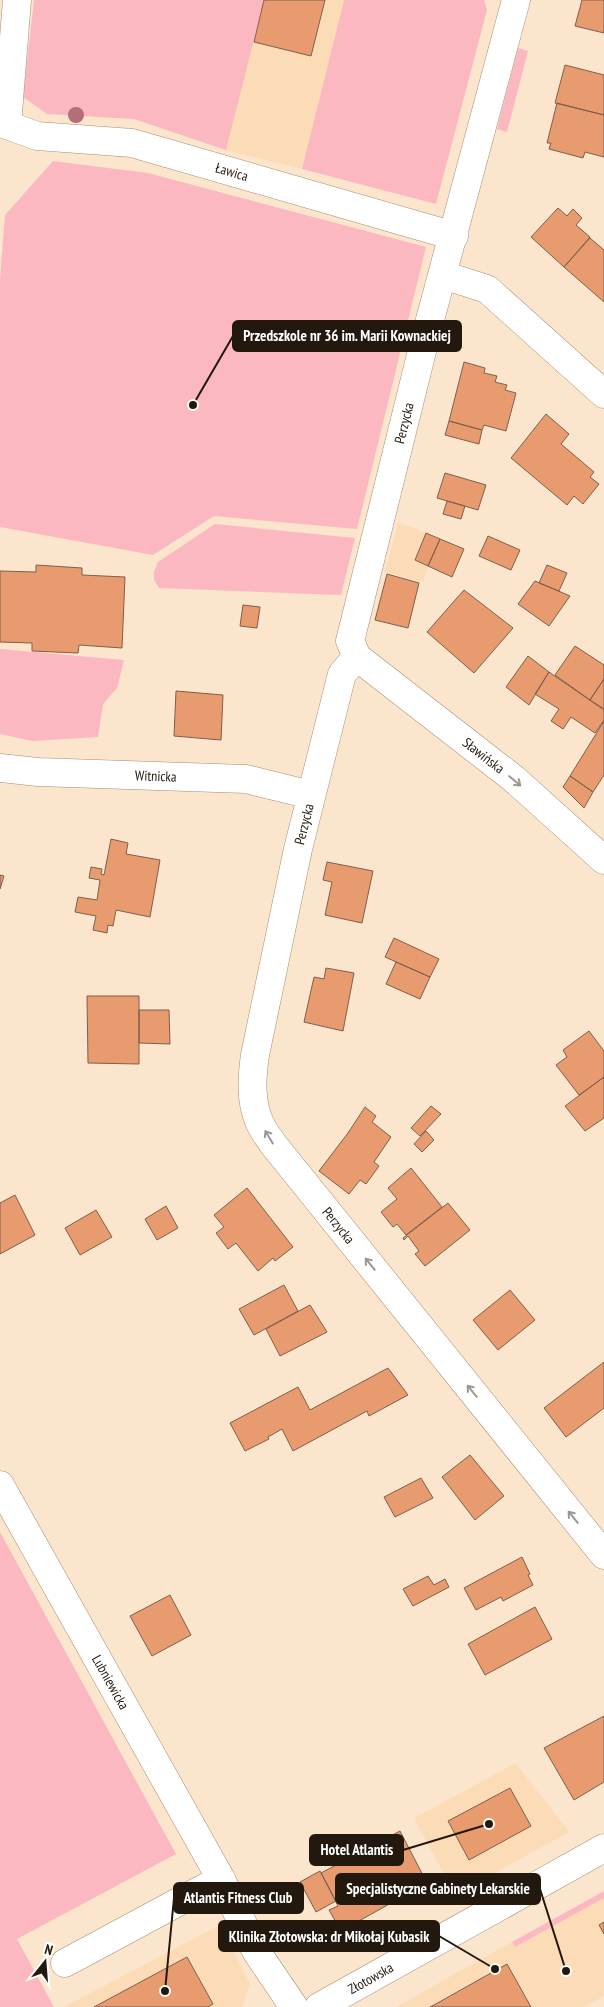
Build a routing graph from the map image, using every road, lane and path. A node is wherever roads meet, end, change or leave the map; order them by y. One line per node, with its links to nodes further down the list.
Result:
1 (16, 0): 3 (street)
2 (516, 0): 4 (street, Perzycka)
3 (3, 127): 4 (street, Ławica)
4 (454, 236): 5 (street, Perzycka)
5 (443, 275): 6 (street); 7 (street, Perzycka)
6 (604, 394)
7 (357, 657): 9 (street, Perzycka); 10 (street, Sławińska, one-way to 10)
8 (0, 768): 9 (street, Witnicka)
9 (311, 795): 12 (street, Perzycka, one-way to 9)
10 (604, 860)
11 (0, 1485): 14 (street, Lubniewicka)
12 (604, 1555)
13 (604, 1848): 17 (street, Złotowska)
14 (220, 1879): 15 (street); 16 (street, Lubniewicka)
15 (65, 1963)
16 (294, 2007)
17 (319, 2007)

